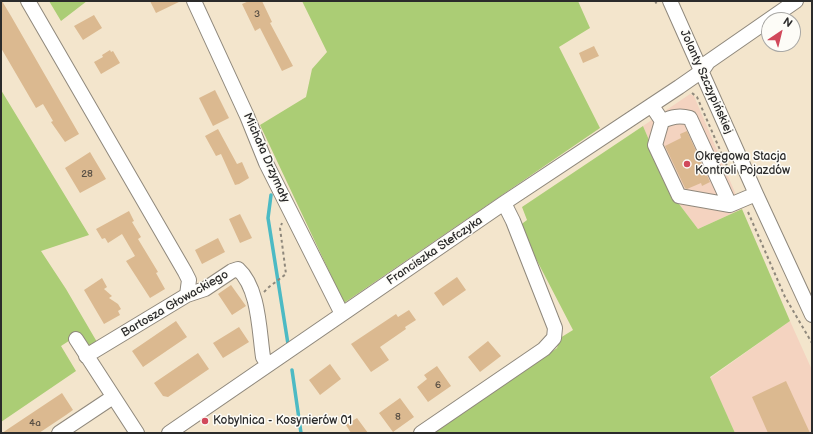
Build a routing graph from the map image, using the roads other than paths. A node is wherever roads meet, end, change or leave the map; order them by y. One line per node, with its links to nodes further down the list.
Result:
1 (28, 1): 12 (street)
2 (194, 1): 13 (street, Michała Drzymały)
3 (670, 1): 6 (street, Jolanty Szczypińskiej)
4 (796, 1): 5 (street, Franciszka Stefczyka)
5 (779, 6): 6 (street, Franciszka Stefczyka)
6 (702, 71): 7 (street, Franciszka Stefczyka); 9 (street, Jolanty Szczypińskiej)
7 (652, 106): 8 (street); 10 (street, Franciszka Stefczyka)
8 (662, 121): 11 (street); 11 (street)
9 (756, 194): 11 (street); 14 (street, Jolanty Szczypińskiej)
10 (504, 203): 13 (street, Franciszka Stefczyka); 22 (street)
11 (736, 203)
12 (187, 295): 16 (street, Bartosza Głowackiego); 17 (street, Bartosza Głowackiego)
13 (342, 314): 17 (street, Franciszka Stefczyka)
14 (812, 315)
15 (76, 339): 16 (street)
16 (86, 356): 18 (street)
17 (268, 365): 21 (street, Franciszka Stefczyka)
18 (113, 397): 19 (street); 20 (street)
19 (59, 433)
20 (137, 433)
21 (169, 433)
22 (421, 433)

